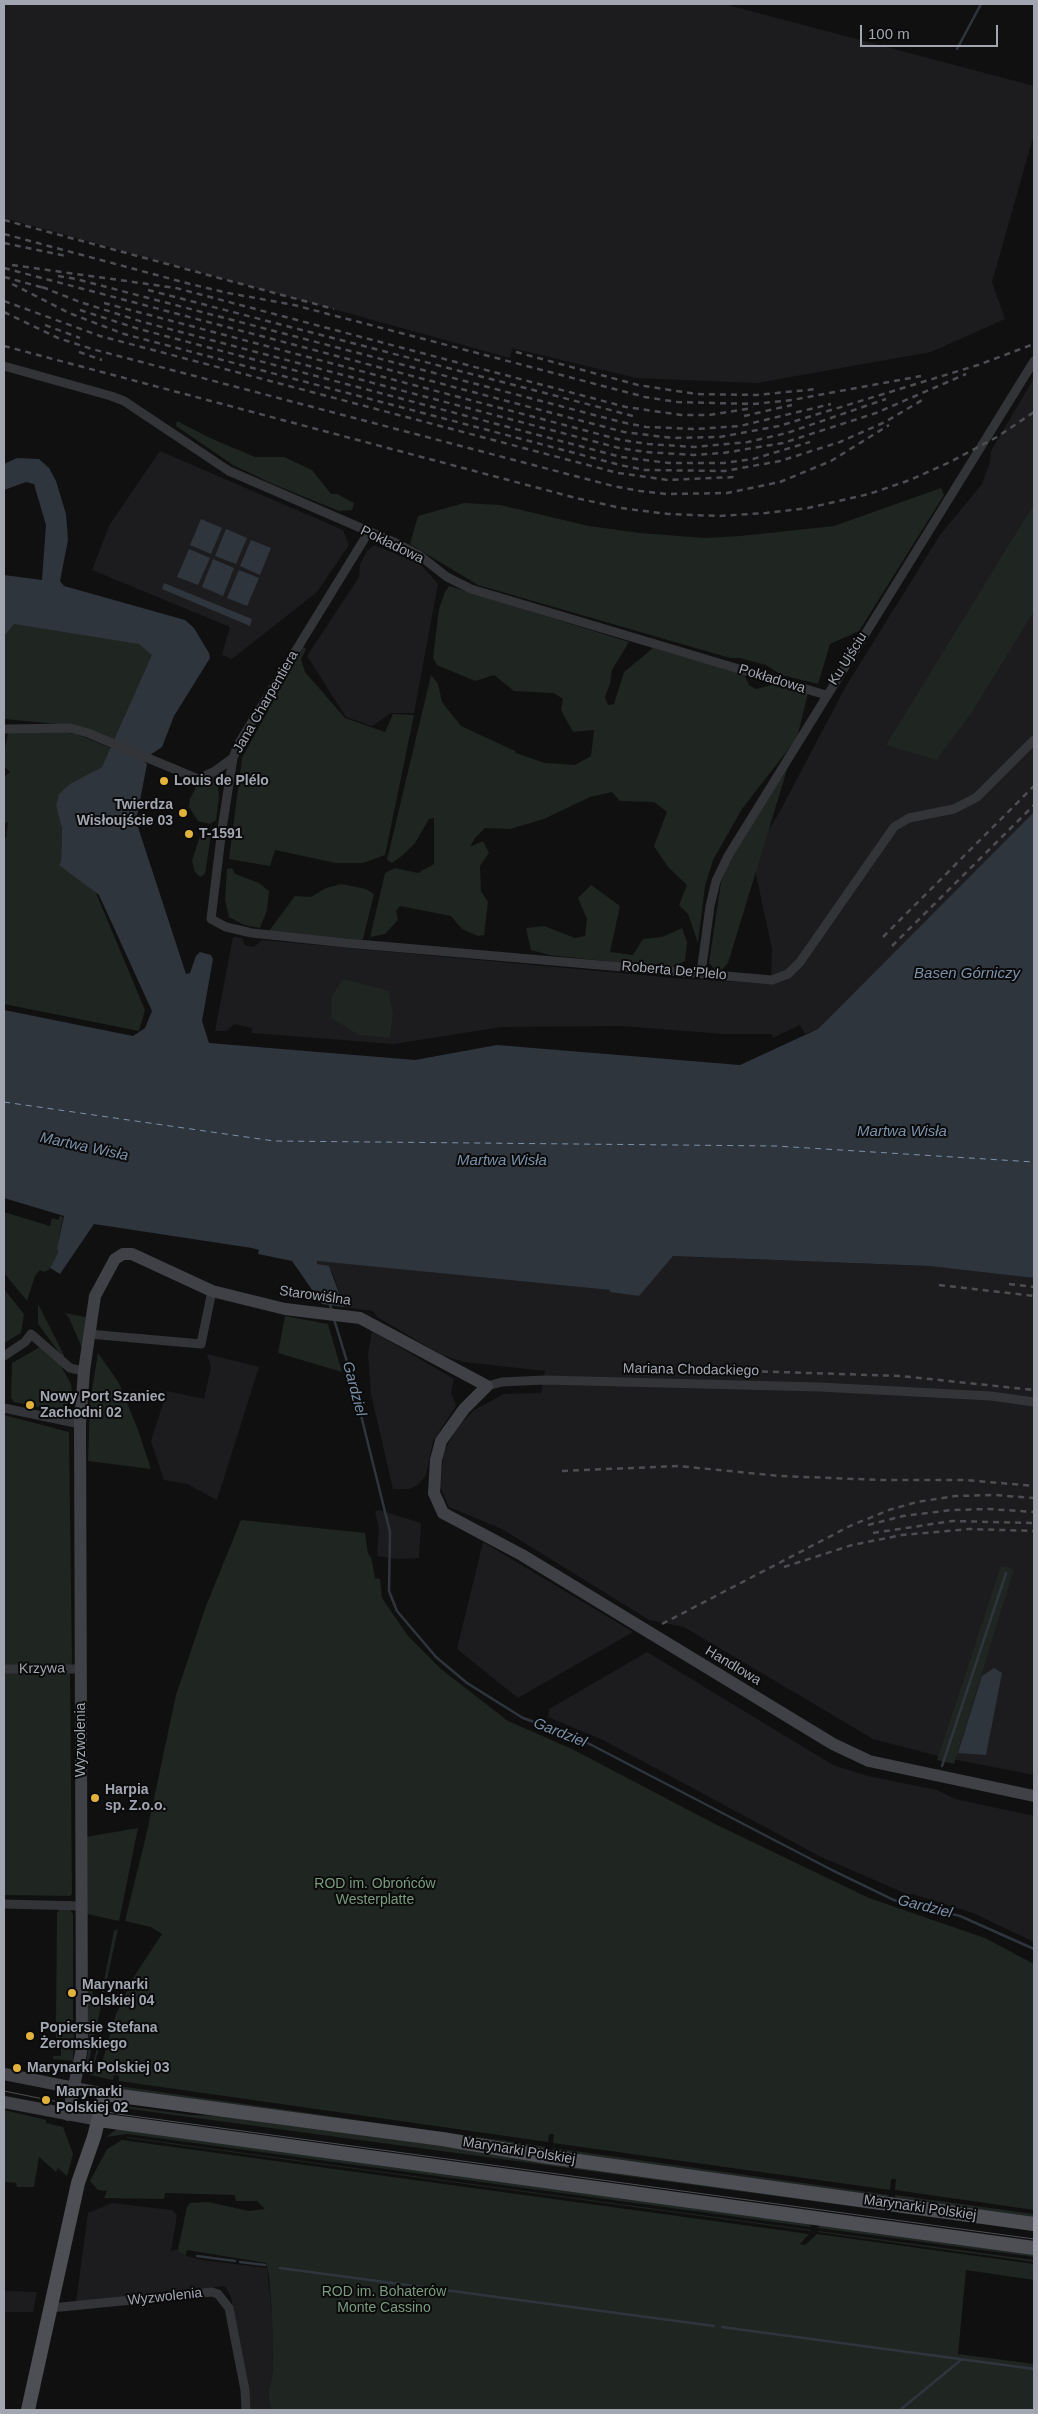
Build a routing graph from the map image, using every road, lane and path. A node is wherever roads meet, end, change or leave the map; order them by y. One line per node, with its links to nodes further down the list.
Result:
1 (1034, 361): 4 (street, Ku Ujściu)
2 (4, 366): 3 (street, Pokładowa)
3 (368, 533): 4 (street, Pokładowa); 7 (street, Jana Charpentiera)
4 (826, 695): 9 (street, Ku Ujściu)
5 (4, 729): 7 (street)
6 (1034, 740): 9 (street, Roberta De'Plelo)
7 (233, 758): 8 (street, Jana Charpentiera)
8 (211, 919): 9 (street, Roberta De'Plelo)
9 (701, 973)
10 (212, 1292): 11 (street); 11 (street, Starowiślna); 14 (street, Starowiślna)
11 (89, 1334): 13 (street, Starowiślna)
12 (4, 1356): 13 (street)
13 (84, 1371): 17 (street, Starowiślna)
14 (488, 1386): 15 (street, Mariana Chodackiego); 20 (street, Handlowa)
15 (1034, 1402)
16 (4, 1408): 17 (street)
17 (80, 1424): 18 (street, Wyzwolenia)
18 (80, 1669): 19 (street, Krzywa); 22 (street, Wyzwolenia)
19 (4, 1670)
20 (1034, 1796)
21 (4, 1904): 22 (street)
22 (82, 1906): 24 (street, Wyzwolenia)
23 (4, 2074): 24 (street, Marynarki Polskiej)
24 (74, 2088): 25 (street, Marynarki Polskiej); 27 (street, Wyzwolenia)
25 (105, 2094): 28 (main road); 29 (main road, Marynarki Polskiej)
26 (4, 2102): 27 (street, Marynarki Polskiej)
27 (68, 2115): 28 (street, Marynarki Polskiej)
28 (99, 2120): 30 (main road, Marynarki Polskiej); 31 (main road)
29 (1034, 2224)
30 (1034, 2248)
31 (51, 2308): 32 (main road); 33 (street, Wyzwolenia)
32 (28, 2410)
33 (246, 2410)

